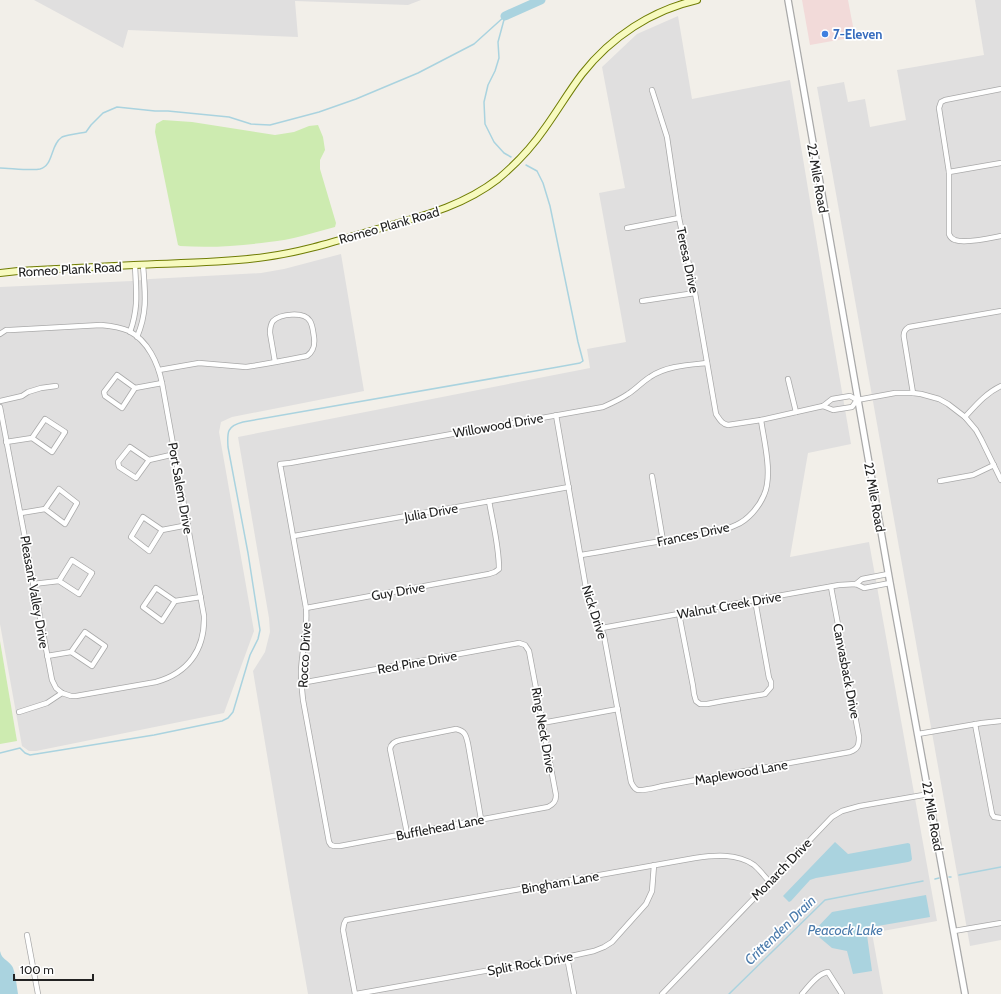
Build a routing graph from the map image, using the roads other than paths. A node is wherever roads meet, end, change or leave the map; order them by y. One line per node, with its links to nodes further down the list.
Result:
1 (697, 0): 11 (main road, Romeo Plank Road)
2 (788, 0): 28 (street, 22 Mile Road)
3 (1001, 89): 6 (street)
4 (652, 90): 7 (street, Teresa Drive)
5 (1001, 163): 6 (street)
6 (949, 172): 9 (street)
7 (679, 218): 8 (street); 13 (street, Teresa Drive)
8 (627, 228)
9 (1001, 236)
10 (135, 265): 11 (main road, Romeo Plank Road); 12 (main road, Romeo Plank Road); 16 (street)
11 (144, 265): 18 (street)
12 (0, 273)
13 (695, 293): 14 (street); 20 (street, Teresa Drive)
14 (642, 301)
15 (1001, 311): 27 (street)
16 (130, 332): 17 (street, Port Salem Drive); 18 (street, Port Salem Drive)
17 (0, 334)
18 (137, 337): 21 (street, Port Salem Drive)
19 (275, 362): 19 (street); 21 (street)
20 (707, 363): 33 (street, Willowood Drive); 35 (street, Teresa Drive)
21 (159, 370): 23 (street, Port Salem Drive)
22 (788, 379): 32 (street)
23 (162, 383): 26 (street); 38 (street, Port Salem Drive)
24 (56, 386): 29 (street)
25 (1001, 386): 34 (street)
26 (135, 388): 26 (street)
27 (913, 393): 28 (street); 34 (street)
28 (857, 400): 30 (street); 30 (street); 54 (street, 22 Mile Road)
29 (0, 401)
30 (823, 406): 32 (street)
31 (0, 407): 37 (street, Pleasant Valley Drive)
32 (796, 412): 35 (street)
33 (556, 415): 40 (street, Willowood Drive); 45 (street, Nick Drive)
34 (965, 416): 41 (street)
35 (761, 420): 52 (street, Frances Drive)
36 (32, 438): 36 (street); 37 (street)
37 (6, 442): 48 (street, Pleasant Valley Drive)
38 (175, 454): 39 (street); 49 (street, Port Salem Drive)
39 (149, 460): 39 (street)
40 (280, 464): 51 (street, Rocco Drive)
41 (994, 465): 43 (street); 44 (street)
42 (652, 476): 52 (street)
43 (1001, 480)
44 (940, 481)
45 (569, 487): 46 (street, Julia Drive); 53 (street, Nick Drive)
46 (489, 501): 51 (street, Julia Drive); 63 (street, Guy Drive)
47 (45, 509): 47 (street); 48 (street)
48 (21, 513): 57 (street, Pleasant Valley Drive)
49 (188, 525): 50 (street); 60 (street, Port Salem Drive)
50 (162, 530): 50 (street)
51 (294, 536): 63 (street, Rocco Drive)
52 (663, 541): 53 (street, Frances Drive)
53 (581, 556): 65 (street, Nick Drive)
54 (888, 574): 56 (street, 22 Mile Road); 58 (street, Walnut Creek Drive)
55 (59, 581): 55 (street); 57 (street)
56 (890, 583): 58 (street, Walnut Creek Drive); 76 (street, 22 Mile Road)
57 (33, 584): 68 (street, Pleasant Valley Drive)
58 (856, 584): 59 (street, Walnut Creek Drive)
59 (831, 587): 61 (street, Walnut Creek Drive); 77 (street, Canvasback Drive)
60 (201, 597): 62 (street); 70 (street, Port Salem Drive)
61 (755, 600): 64 (street, Walnut Creek Drive); 64 (street)
62 (175, 601): 62 (street)
63 (306, 608): 69 (street, Rocco Drive)
64 (679, 614): 65 (street, Walnut Creek Drive)
65 (602, 628): 71 (street, Nick Drive)
66 (529, 651): 69 (street, Red Pine Drive); 74 (street, Ring Neck Drive)
67 (71, 652): 67 (street); 68 (street)
68 (47, 656): 70 (street, Pleasant Valley Drive)
69 (301, 683): 84 (street, Rocco Drive)
70 (62, 693): 72 (street)
71 (618, 709): 74 (street); 78 (street, Nick Drive)
72 (19, 712)
73 (1001, 721): 75 (street)
74 (542, 723): 80 (street, Ring Neck Drive)
75 (975, 724): 76 (street); 81 (street)
76 (918, 734): 79 (street, 22 Mile Road)
77 (850, 752): 78 (street, Maplewood Lane)
78 (633, 786)
79 (929, 794): 86 (street, Monarch Drive); 88 (street, 22 Mile Road)
80 (548, 806): 82 (street, Bufflehead Lane)
81 (1001, 818)
82 (481, 819): 83 (street, Bufflehead Lane); 83 (street)
83 (406, 833): 84 (street, Bufflehead Lane)
84 (331, 845)
85 (654, 866): 86 (street, Bingham Lane); 90 (street, Split Rock Drive); 92 (street, Bingham Lane)
86 (769, 881): 94 (street, Monarch Drive)
87 (1001, 923): 88 (street)
88 (954, 931): 97 (street, 22 Mile Road)
89 (27, 935): 91 (street)
90 (567, 957): 92 (street, Split Rock Drive); 93 (street)
91 (38, 994)
92 (355, 994)
93 (574, 994)
94 (662, 994)
95 (802, 994): 96 (street)
96 (842, 994)
97 (965, 994)

